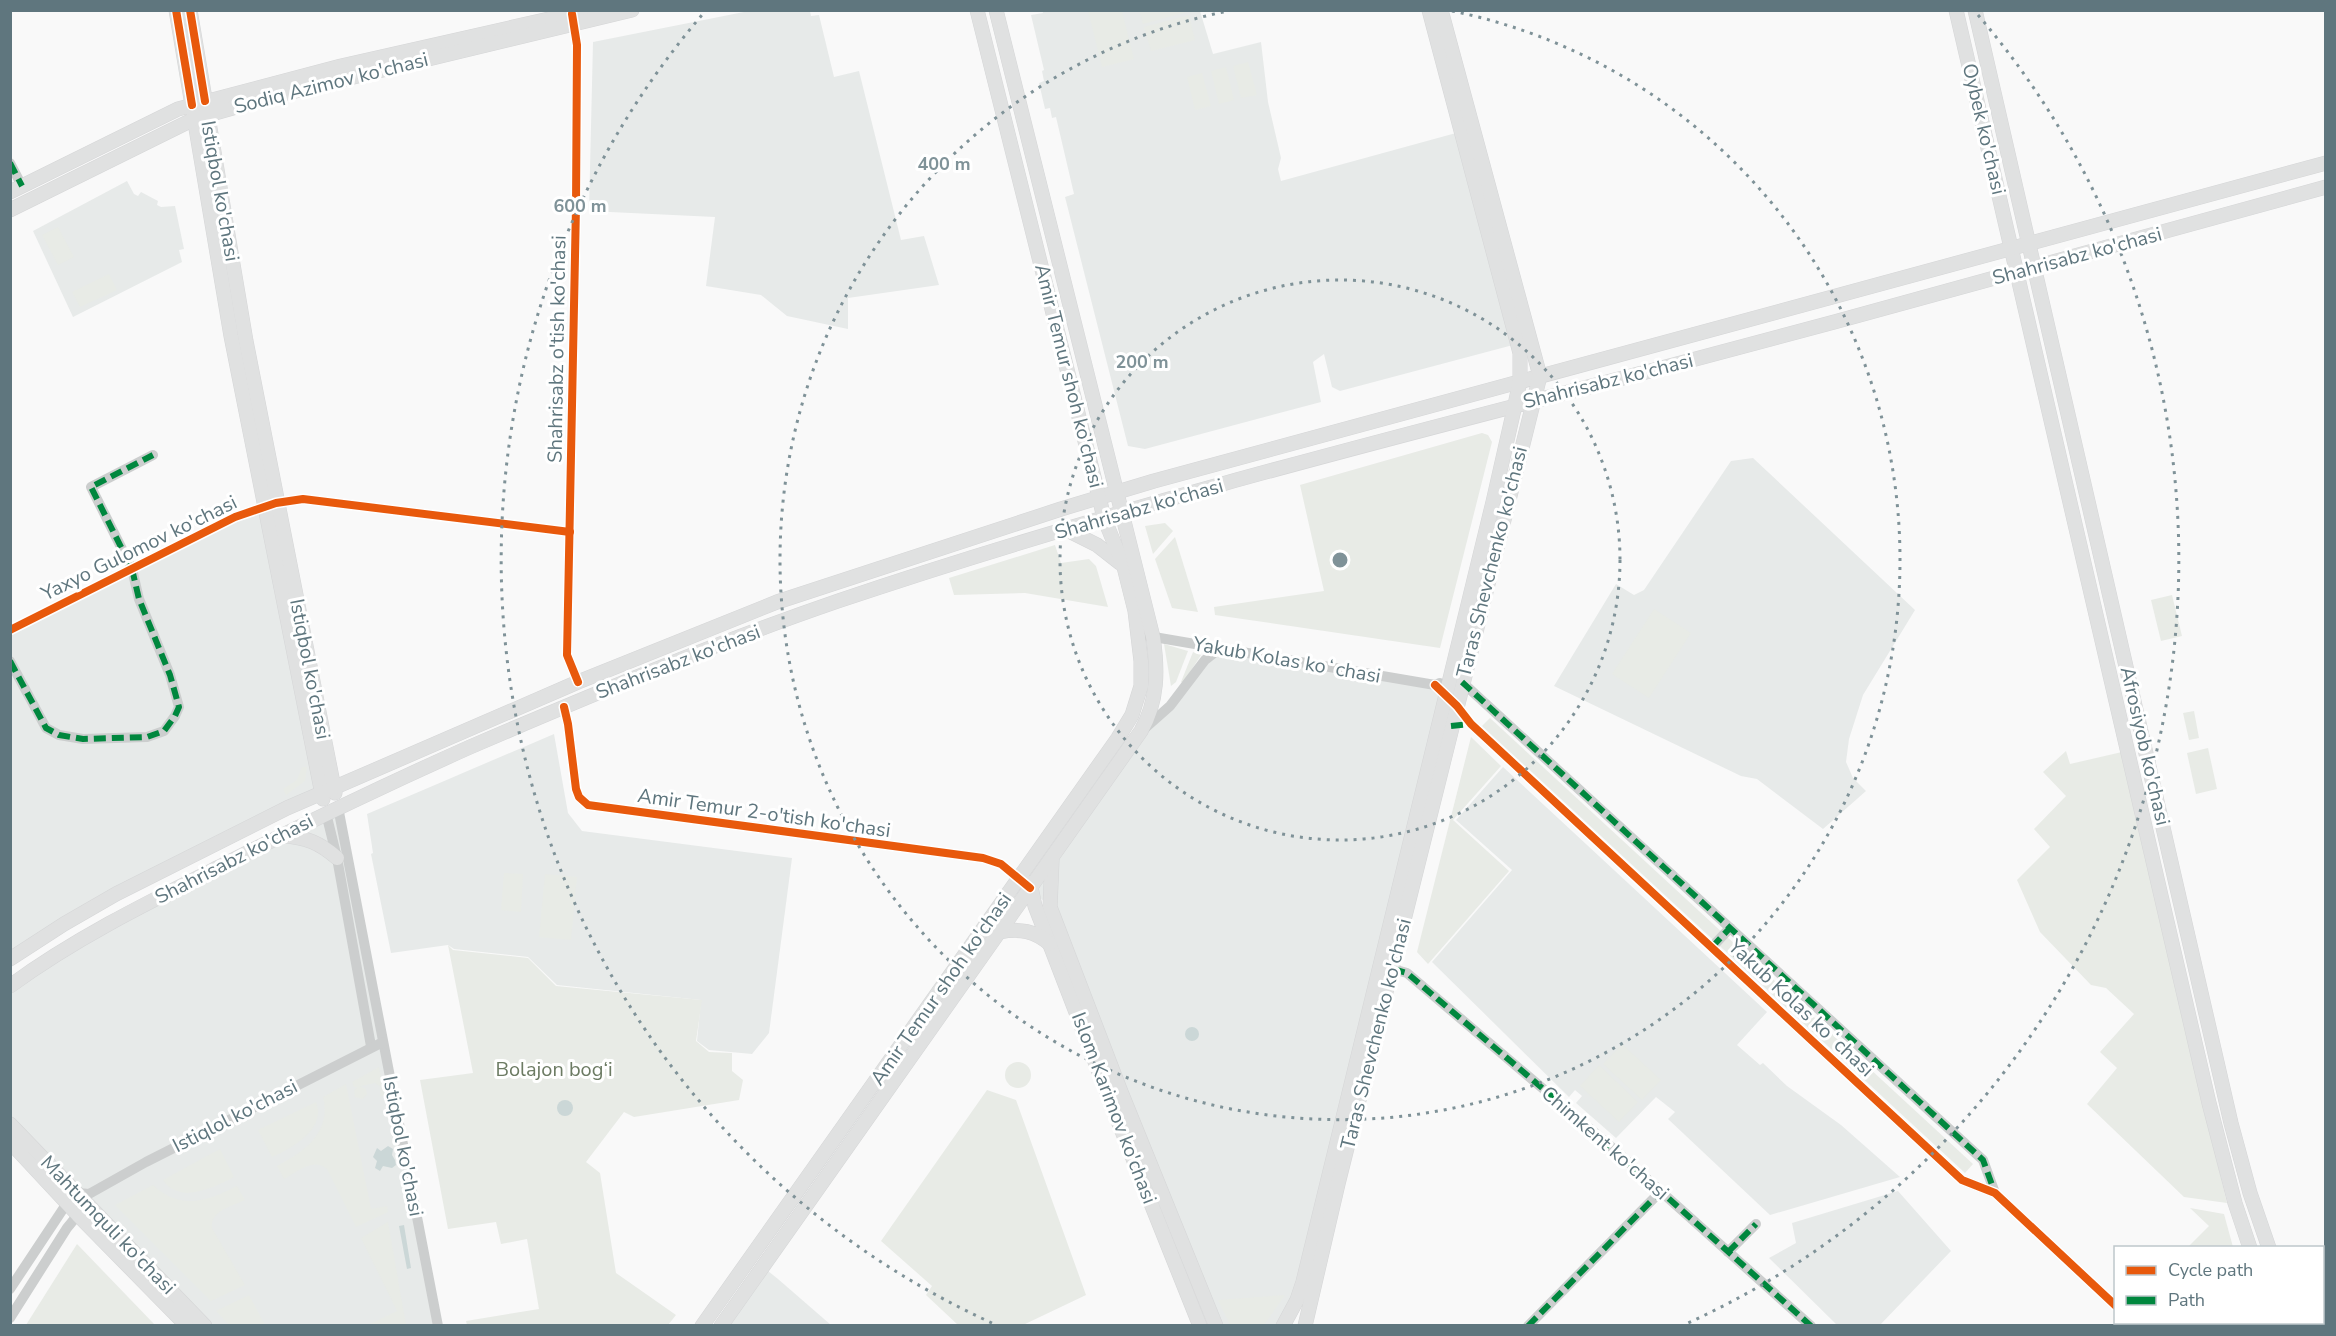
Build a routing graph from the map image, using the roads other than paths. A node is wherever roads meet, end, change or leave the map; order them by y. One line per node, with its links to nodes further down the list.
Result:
1 (176, 10): 12 (main road, Istiqbol ko'chasi)
2 (189, 10): 12 (main road, Istiqbol ko'chasi)
3 (590, 10): 11 (main road, Sodiq Azimov ko'chasi)
4 (633, 10): 11 (main road, Sodiq Azimov ko'chasi)
5 (977, 10): 31 (main road, Amir Temur shoh ko'chasi)
6 (996, 10): 30 (main road, Amir Temur shoh ko'chasi)
7 (1429, 10): 24 (main road, Taras Shevchenko ko'chasi)
8 (1441, 10): 23 (main road, Taras Shevchenko ko'chasi)
9 (1956, 10): 20 (main road, Oybek ko'chasi)
10 (1975, 10): 19 (main road, Oybek ko'chasi)
11 (573, 19): 12 (main road, Sodiq Azimov ko'chasi); 36 (street, Shahrisabz o'tish ko'chasi)
12 (199, 110): 16 (main road, Sodiq Azimov ko'chasi); 17 (main road, Sodiq Azimov ko'chasi); 32 (main road, Istiqbol ko'chasi)
13 (10, 163): 16 (street)
14 (2325, 163): 19 (main road, Shahrisabz ko'chasi)
15 (2325, 187): 21 (main road, Shahrisabz ko'chasi)
16 (16, 189): 17 (main road)
17 (30, 200): 18 (main road, Sodiq Azimov ko'chasi)
18 (10, 210)
19 (2028, 243): 20 (main road, Shahrisabz ko'chasi); 21 (main road, Afrosiyob ko'chasi)
20 (2011, 248): 22 (main road, Afrosiyob ko'chasi); 23 (main road, Shahrisabz ko'chasi)
21 (2034, 268): 22 (main road, Shahrisabz ko'chasi); 78 (main road, Afrosiyob ko'chasi)
22 (2017, 273): 25 (main road, Shahrisabz ko'chasi); 77 (main road, Afrosiyob ko'chasi)
23 (1540, 376): 24 (main road, Shahrisabz ko'chasi); 25 (main road, Taras Shevchenko ko'chasi)
24 (1520, 381): 26 (main road, Taras Shevchenko ko'chasi); 30 (main road, Shahrisabz ko'chasi)
25 (1534, 400): 26 (main road, Shahrisabz ko'chasi); 45 (main road, Taras Shevchenko ko'chasi)
26 (1515, 405): 27 (main road, Shahrisabz ko'chasi); 28 (main road, Taras Shevchenko ko'chasi)
27 (1488, 413): 28 (main road, Taras Shevchenko ko'chasi); 33 (main road, Shahrisabz ko'chasi)
28 (1507, 442): 45 (main road, Taras Shevchenko ko'chasi)
29 (153, 455): 38 (street)
30 (1116, 492): 31 (main road, Shahrisabz ko'chasi); 33 (main road, Amir Temur shoh ko'chasi)
31 (1099, 497): 34 (main road, Amir Temur shoh ko'chasi); 44 (main road, Shahrisabz ko'chasi)
32 (270, 505): 36 (street, Yaxyo Gulomov ko'chasi); 38 (street, Yaxyo Gulomov ko'chasi); 51 (main road, Istiqbol ko'chasi)
33 (1122, 513): 34 (main road, Shahrisabz ko'chasi); 41 (main road, Amir Temur shoh ko'chasi)
34 (1104, 518): 35 (main road, Shahrisabz ko'chasi); 37 (main road, Amir Temur shoh ko'chasi)
35 (1067, 530): 37 (main road); 47 (main road, Shahrisabz ko'chasi)
36 (570, 532): 44 (street, Shahrisabz o'tish ko'chasi)
37 (1124, 567): 40 (main road, Amir Temur shoh ko'chasi)
38 (132, 569): 39 (street, Yaxyo Gulomov ko'chasi); 43 (street)
39 (11, 628)
40 (1138, 634): 41 (street, Yakub Kolas koʻchasi); 56 (main road, Amir Temur shoh ko'chasi)
41 (1153, 637): 42 (street, Yakub Kolas koʻchasi); 50 (main road, Amir Temur shoh ko'chasi)
42 (1218, 649): 45 (street, Yakub Kolas koʻchasi); 50 (street)
43 (10, 661)
44 (578, 682): 51 (main road, Shahrisabz ko'chasi)
45 (1448, 685): 46 (main road, Taras Shevchenko ko'chasi); 46 (street); 60 (street, Yakub Kolas koʻchasi); 91 (main road, Taras Shevchenko ko'chasi)
46 (1456, 706): 48 (street, Yakub Kolas koʻchasi); 49 (main road, Taras Shevchenko ko'chasi)
47 (564, 707): 52 (main road, Shahrisabz ko'chasi); 57 (street, Amir Temur 2-o'tish ko'chasi)
48 (1471, 724): 49 (street); 63 (street, Yakub Kolas koʻchasi)
49 (1451, 726): 65 (main road, Taras Shevchenko ko'chasi)
50 (1141, 731): 55 (main road, Amir Temur shoh ko'chasi)
51 (327, 790): 52 (main road, Istiqbol ko'chasi); 64 (main road, Shahrisabz ko'chasi)
52 (332, 810): 53 (main road, Shahrisabz ko'chasi); 54 (street, Istiqbol ko'chasi); 67 (street, Istiqbol ko'chasi)
53 (281, 836): 54 (main road); 66 (main road, Shahrisabz ko'chasi)
54 (336, 858): 68 (street, Istiqbol ko'chasi)
55 (1052, 858): 58 (main road, Amir Temur shoh ko'chasi); 59 (main road, Islom Karimov ko'chasi)
56 (1028, 866): 57 (main road, Amir Temur shoh ko'chasi); 58 (main road, Islom Karimov ko'chasi)
57 (1015, 883): 58 (main road); 87 (main road, Amir Temur shoh ko'chasi)
58 (1030, 888): 59 (main road, Islom Karimov ko'chasi); 61 (main road, Amir Temur shoh ko'chasi); 62 (main road, Islom Karimov ko'chasi)
59 (1050, 907): 90 (main road, Islom Karimov ko'chasi)
60 (1730, 928): 63 (street); 72 (street, Yakub Kolas koʻchasi)
61 (1000, 932): 62 (main road); 88 (main road, Amir Temur shoh ko'chasi)
62 (1050, 944): 89 (main road, Islom Karimov ko'chasi)
63 (1712, 947): 72 (street, Yakub Kolas koʻchasi)
64 (10, 959)
65 (1393, 969): 71 (street, Chimkent ko'chasi); 92 (main road, Taras Shevchenko ko'chasi)
66 (10, 986)
67 (383, 1042): 68 (street, Istiqlol ko'chasi); 86 (street, Istiqbol ko'chasi)
68 (371, 1046): 73 (street, Istiqlol ko'chasi)
69 (10, 1124): 73 (main road, Mahtumquli ko'chasi)
70 (10, 1142): 74 (main road, Mahtumquli ko'chasi)
71 (1661, 1191): 79 (street, Chimkent ko'chasi); 93 (street)
72 (1995, 1193): 82 (street, Yakub Kolas koʻchasi)
73 (85, 1197): 74 (street); 75 (street); 85 (main road, Mahtumquli ko'chasi)
74 (67, 1203): 75 (main road, Mahtumquli ko'chasi); 80 (street)
75 (78, 1215): 81 (street); 84 (main road, Mahtumquli ko'chasi)
76 (1756, 1224): 79 (street)
77 (2249, 1246)
78 (2268, 1246)
79 (1728, 1252): 94 (street, Chimkent ko'chasi)
80 (10, 1289)
81 (14, 1302): 83 (street)
82 (2114, 1305)
83 (10, 1318)
84 (187, 1326)
85 (205, 1326)
86 (438, 1326)
87 (702, 1326)
88 (721, 1326)
89 (1200, 1326)
90 (1216, 1326)
91 (1283, 1326)
92 (1305, 1326)
93 (1528, 1326)
94 (1811, 1326)

